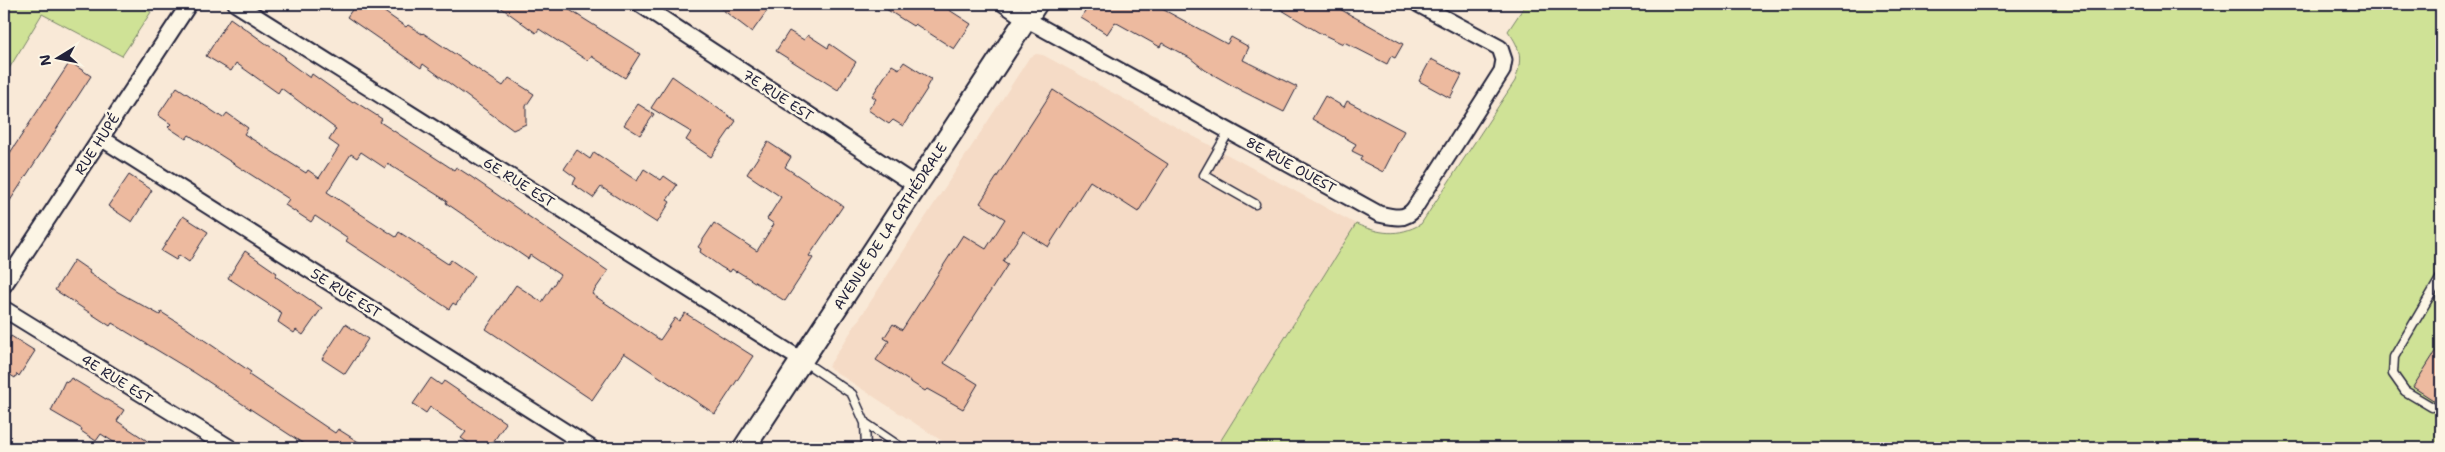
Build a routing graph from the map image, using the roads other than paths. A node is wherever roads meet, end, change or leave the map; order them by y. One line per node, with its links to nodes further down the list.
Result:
1 (189, 4): 8 (street, RUE HUPÉ)
2 (236, 4): 14 (street, 6E RUE EST)
3 (640, 4): 9 (street, 7E RUE EST)
4 (1004, 4): 6 (street, 8E RUE OUEST)
5 (1418, 4): 7 (street, 8E RUE OUEST)
6 (1031, 11): 7 (street, 8E RUE OUEST); 9 (street, AVENUE DE LA CATHÉDRALE)
7 (1229, 131): 10 (lane)
8 (101, 138): 12 (street, RUE HUPÉ); 18 (street, 5E RUE EST)
9 (916, 186): 14 (street, AVENUE DE LA CATHÉDRALE)
10 (1255, 204)
11 (2441, 277): 15 (lane)
12 (4, 285)
13 (4, 309): 17 (street, 4E RUE EST)
14 (803, 361): 16 (lane); 19 (street, AVENUE DE LA CATHÉDRALE)
15 (2432, 407)
16 (865, 423): 20 (lane); 21 (lane)
17 (230, 448)
18 (591, 448)
19 (744, 448)
20 (866, 448)
21 (902, 448)

